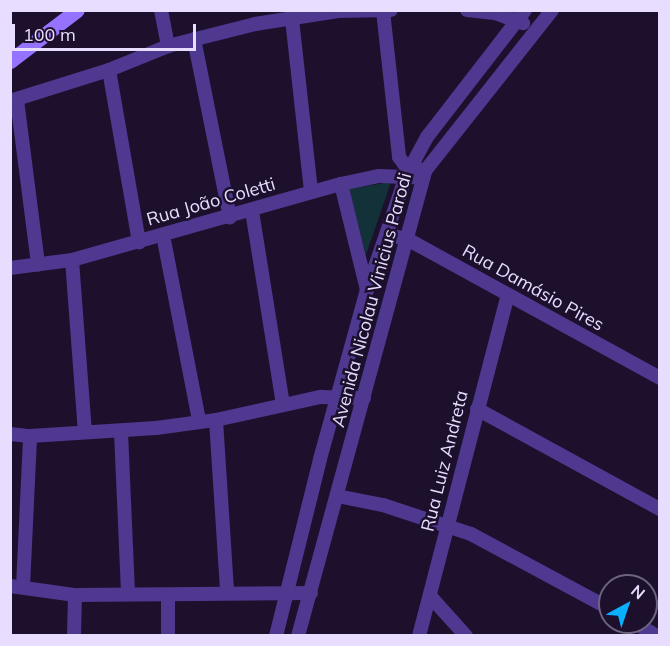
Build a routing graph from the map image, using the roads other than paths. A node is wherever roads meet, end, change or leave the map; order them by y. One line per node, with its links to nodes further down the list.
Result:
1 (77, 10): 14 (street)
2 (161, 10): 13 (street)
3 (390, 10): 7 (street)
4 (467, 10): 8 (street)
5 (552, 10): 11 (street, Avenida Nicolau Vinicius Parodi)
6 (338, 11): 7 (street); 10 (street)
7 (383, 11): 17 (street)
8 (517, 15): 11 (street); 17 (street, Avenida Nicolau Vinicius Parodi)
9 (254, 17): 10 (street); 12 (street)
10 (292, 19): 20 (street)
11 (536, 30): 18 (street, Avenida Nicolau Vinicius Parodi)
12 (194, 39): 13 (street); 22 (street)
13 (168, 46): 15 (street)
14 (10, 61)
15 (109, 70): 16 (street); 26 (street)
16 (14, 100): 28 (street)
17 (408, 171): 18 (street, Rua João Coletti); 19 (street, Rua João Coletti); 24 (street, Avenida Nicolau Vinicius Parodi)
18 (424, 175): 25 (street, Avenida Nicolau Vinicius Parodi)
19 (341, 184): 20 (street, Rua João Coletti); 30 (street)
20 (311, 192): 21 (street, Rua João Coletti)
21 (252, 211): 22 (street, Rua João Coletti); 35 (street)
22 (230, 217): 23 (street, Rua João Coletti)
23 (163, 235): 26 (street, Rua João Coletti); 38 (street)
24 (387, 235): 25 (street, Rua Damásio Pires); 30 (street, Avenida Nicolau Vinicius Parodi)
25 (407, 239): 31 (street, Rua Damásio Pires); 34 (street, Avenida Nicolau Vinicius Parodi)
26 (139, 242): 27 (street, Rua João Coletti)
27 (72, 260): 28 (street, Rua João Coletti); 39 (street)
28 (38, 265): 29 (street, Rua João Coletti)
29 (10, 268)
30 (367, 290): 33 (street, Avenida Nicolau Vinicius Parodi)
31 (508, 295): 32 (street, Rua Damásio Pires); 36 (street, Rua Luiz Andreta)
32 (660, 378)
33 (339, 398): 34 (street); 35 (street); 47 (street, Avenida Nicolau Vinicius Parodi)
34 (364, 398): 43 (street, Avenida Nicolau Vinicius Parodi)
35 (283, 405): 37 (street)
36 (477, 410): 44 (street); 45 (street, Rua Luiz Andreta)
37 (216, 420): 38 (street); 48 (street)
38 (199, 421): 40 (street)
39 (85, 431): 40 (street); 42 (street)
40 (121, 432): 49 (street)
41 (10, 434): 42 (street)
42 (30, 436): 46 (street)
43 (337, 496): 45 (street); 50 (street, Avenida Nicolau Vinicius Parodi)
44 (660, 509)
45 (447, 526): 53 (street, Rua Luiz Andreta); 54 (street)
46 (17, 586): 51 (street)
47 (287, 591): 48 (street); 50 (street); 57 (street, Avenida Nicolau Vinicius Parodi)
48 (227, 592): 52 (street)
49 (128, 593): 51 (street); 52 (street)
50 (311, 593): 58 (street, Avenida Nicolau Vinicius Parodi)
51 (75, 595): 55 (street)
52 (168, 596): 56 (street)
53 (430, 596): 59 (street, Rua Luiz Andreta); 60 (street)
54 (598, 602)
55 (74, 636)
56 (168, 636)
57 (276, 636)
58 (298, 636)
59 (419, 636)
60 (466, 636)

